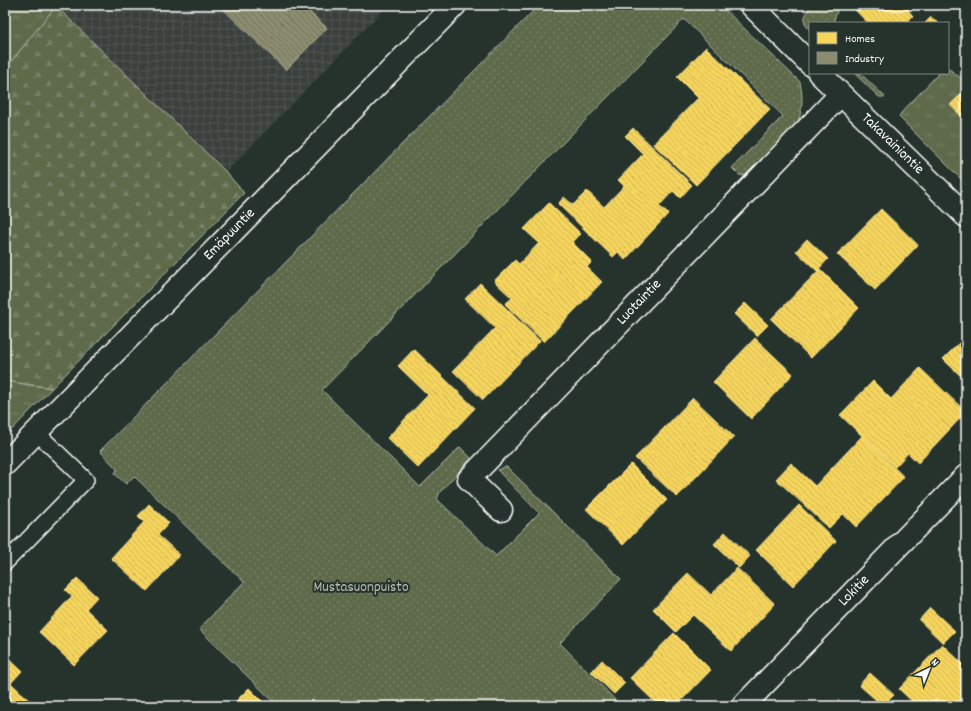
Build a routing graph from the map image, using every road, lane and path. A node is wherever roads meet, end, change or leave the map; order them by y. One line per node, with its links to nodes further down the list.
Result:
1 (455, 5): 7 (street, Emäpuuntie)
2 (751, 5): 3 (street)
3 (809, 63)
4 (820, 74): 5 (street, Takavainiontie)
5 (840, 94): 6 (street, Takavainiontie); 10 (street, Luotaintie)
6 (966, 216)
7 (36, 432): 8 (street, Emäpuuntie); 11 (lane)
8 (5, 464)
9 (966, 476): 12 (street, Lokitie)
10 (501, 510)
11 (5, 563)
12 (743, 706)

